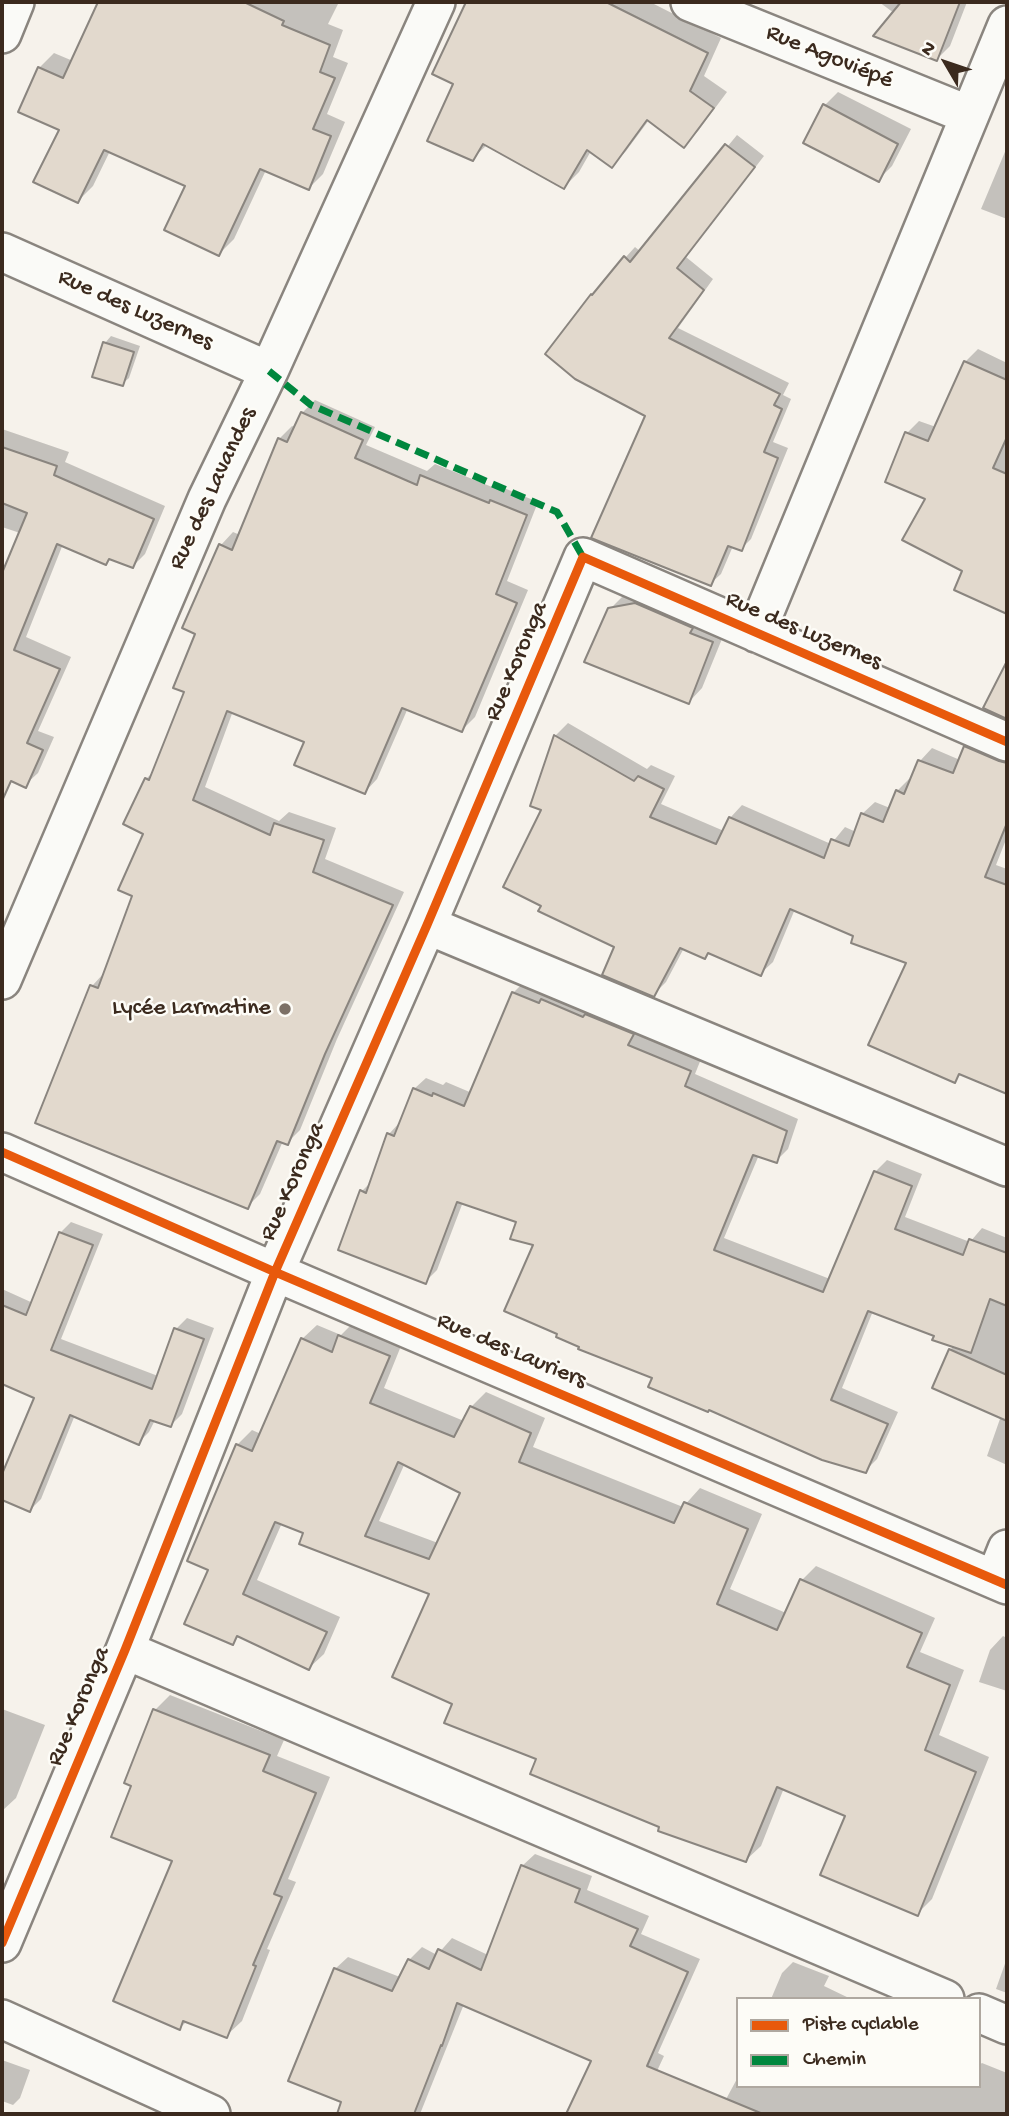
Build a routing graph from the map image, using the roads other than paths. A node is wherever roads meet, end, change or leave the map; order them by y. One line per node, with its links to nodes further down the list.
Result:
1 (15, 2): 5 (street)
2 (436, 2): 8 (street, Rue des Lavandes)
3 (690, 2): 6 (street, Rue Agoviépé)
4 (1007, 25): 6 (street)
5 (2, 34)
6 (969, 115): 10 (street)
7 (2, 252): 8 (street, Rue des Luzernes)
8 (269, 371): 13 (street, Rue des Lavandes)
9 (583, 558): 10 (street, Rue des Luzernes); 12 (street, Rue Koronga)
10 (755, 633): 11 (street, Rue des Luzernes)
11 (1007, 742)
12 (427, 925): 15 (street); 16 (street, Rue Koronga)
13 (2, 980)
14 (2, 1152): 16 (street, Rue des Lauriers)
15 (1007, 1167)
16 (275, 1272): 17 (street, Rue des Lauriers); 18 (street, Rue Koronga)
17 (1003, 1571)
18 (125, 1650): 19 (street, Rue Koronga); 20 (street)
19 (2, 1943)
20 (940, 1997)
21 (981, 2014): 23 (street)
22 (2, 2019): 24 (street)
23 (1007, 2025)
24 (211, 2114)

